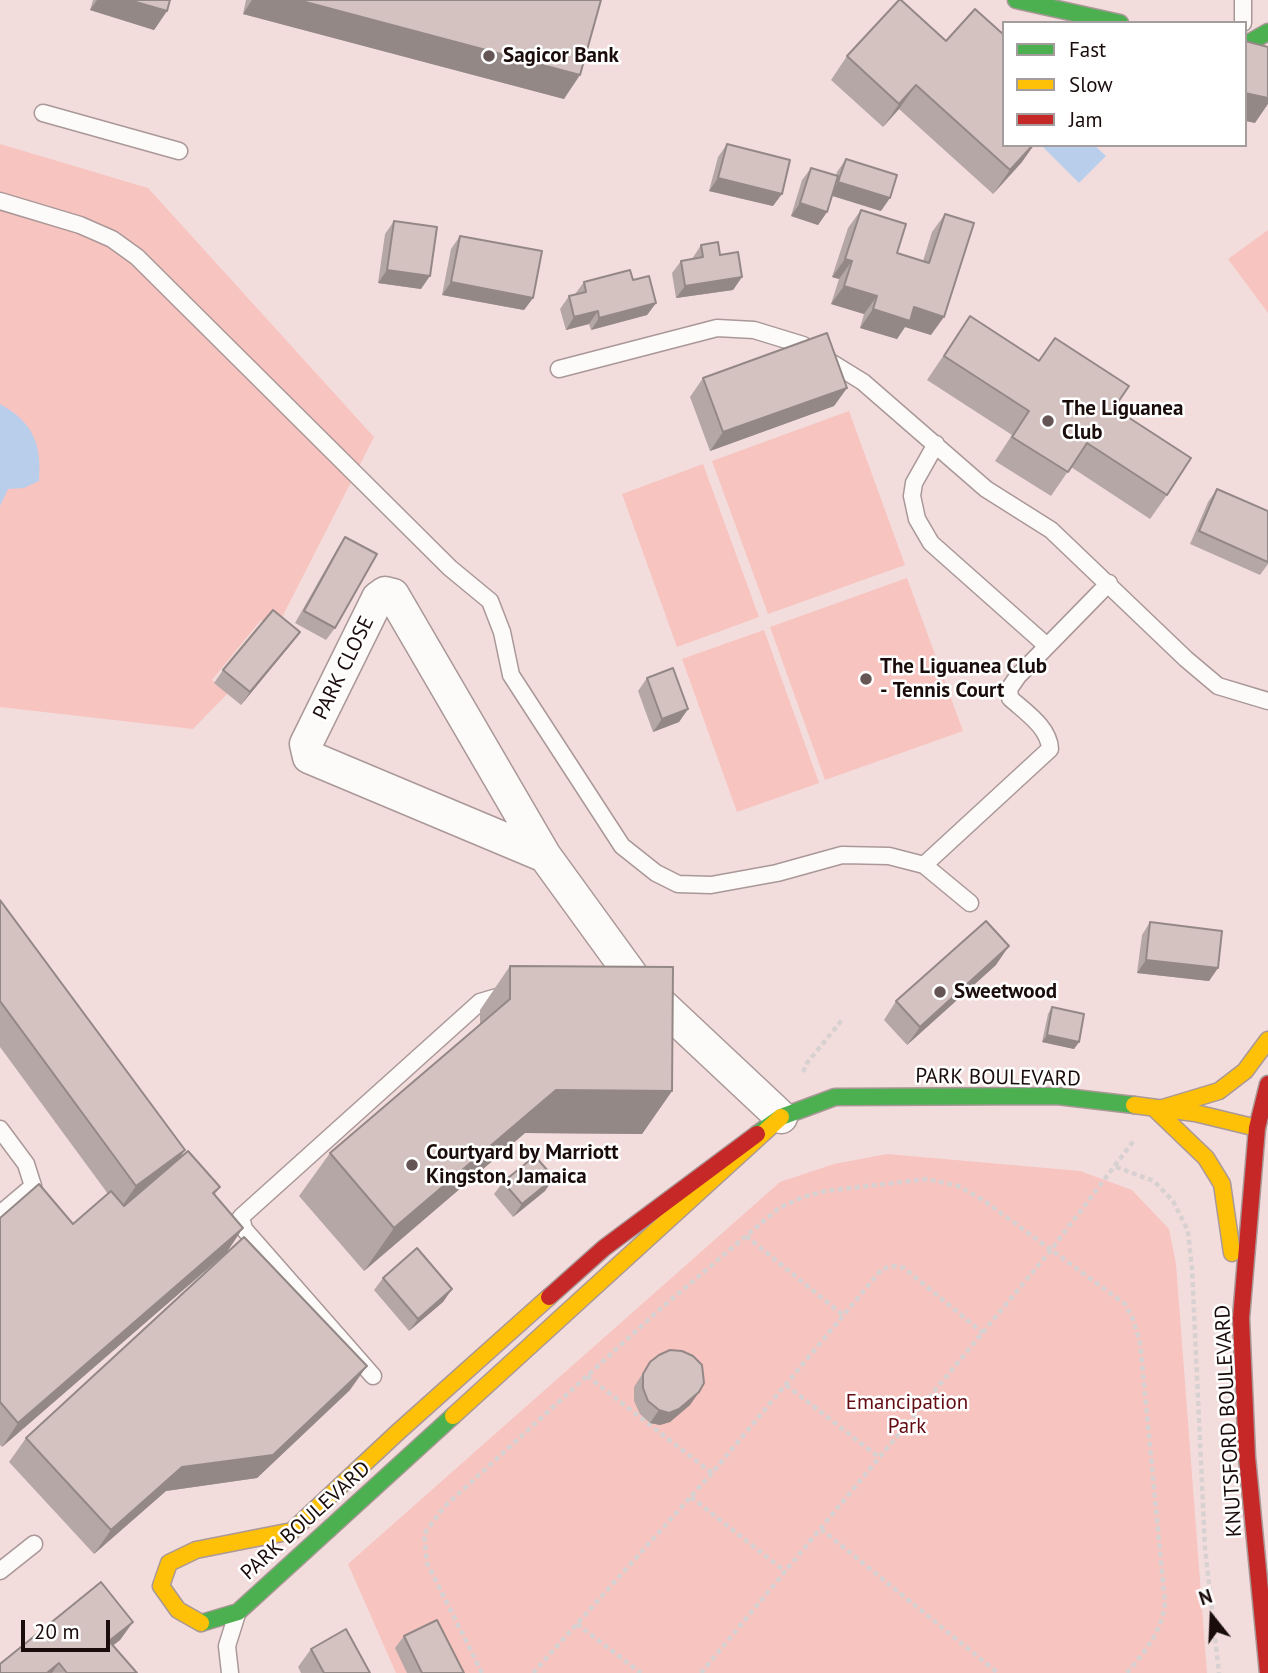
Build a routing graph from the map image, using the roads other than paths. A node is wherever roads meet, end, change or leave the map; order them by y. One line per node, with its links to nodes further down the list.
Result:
1 (1016, 0): 3 (street)
2 (1243, 0): 4 (lane)
3 (1111, 21)
4 (1243, 21)
5 (1268, 32): 6 (street)
6 (1247, 40)
7 (43, 113): 8 (lane)
8 (179, 151)
9 (0, 201): 16 (lane)
10 (559, 369): 11 (lane)
11 (936, 444): 12 (lane); 13 (lane)
12 (1109, 583): 13 (lane); 14 (lane)
13 (1047, 646): 16 (lane)
14 (1268, 701)
15 (545, 856): 15 (street, PARK CLOSE); 22 (street, PARK CLOSE)
16 (924, 865): 17 (lane)
17 (970, 903)
18 (523, 991): 27 (lane)
19 (1268, 1040): 21 (street)
20 (1268, 1084): 23 (street, KNUTSFORD BOULEVARD)
21 (1156, 1110): 22 (street, PARK BOULEVARD); 23 (street, PARK BOULEVARD); 26 (street)
22 (781, 1117): 30 (street, PARK BOULEVARD); 30 (street, PARK BOULEVARD)
23 (1257, 1128): 26 (street, KNUTSFORD BOULEVARD)
24 (0, 1129): 25 (lane)
25 (0, 1214)
26 (1241, 1318): 32 (street, KNUTSFORD BOULEVARD)
27 (373, 1376)
28 (34, 1544): 29 (lane)
29 (0, 1571)
30 (238, 1612): 31 (lane)
31 (230, 1673)
32 (1268, 1673)

